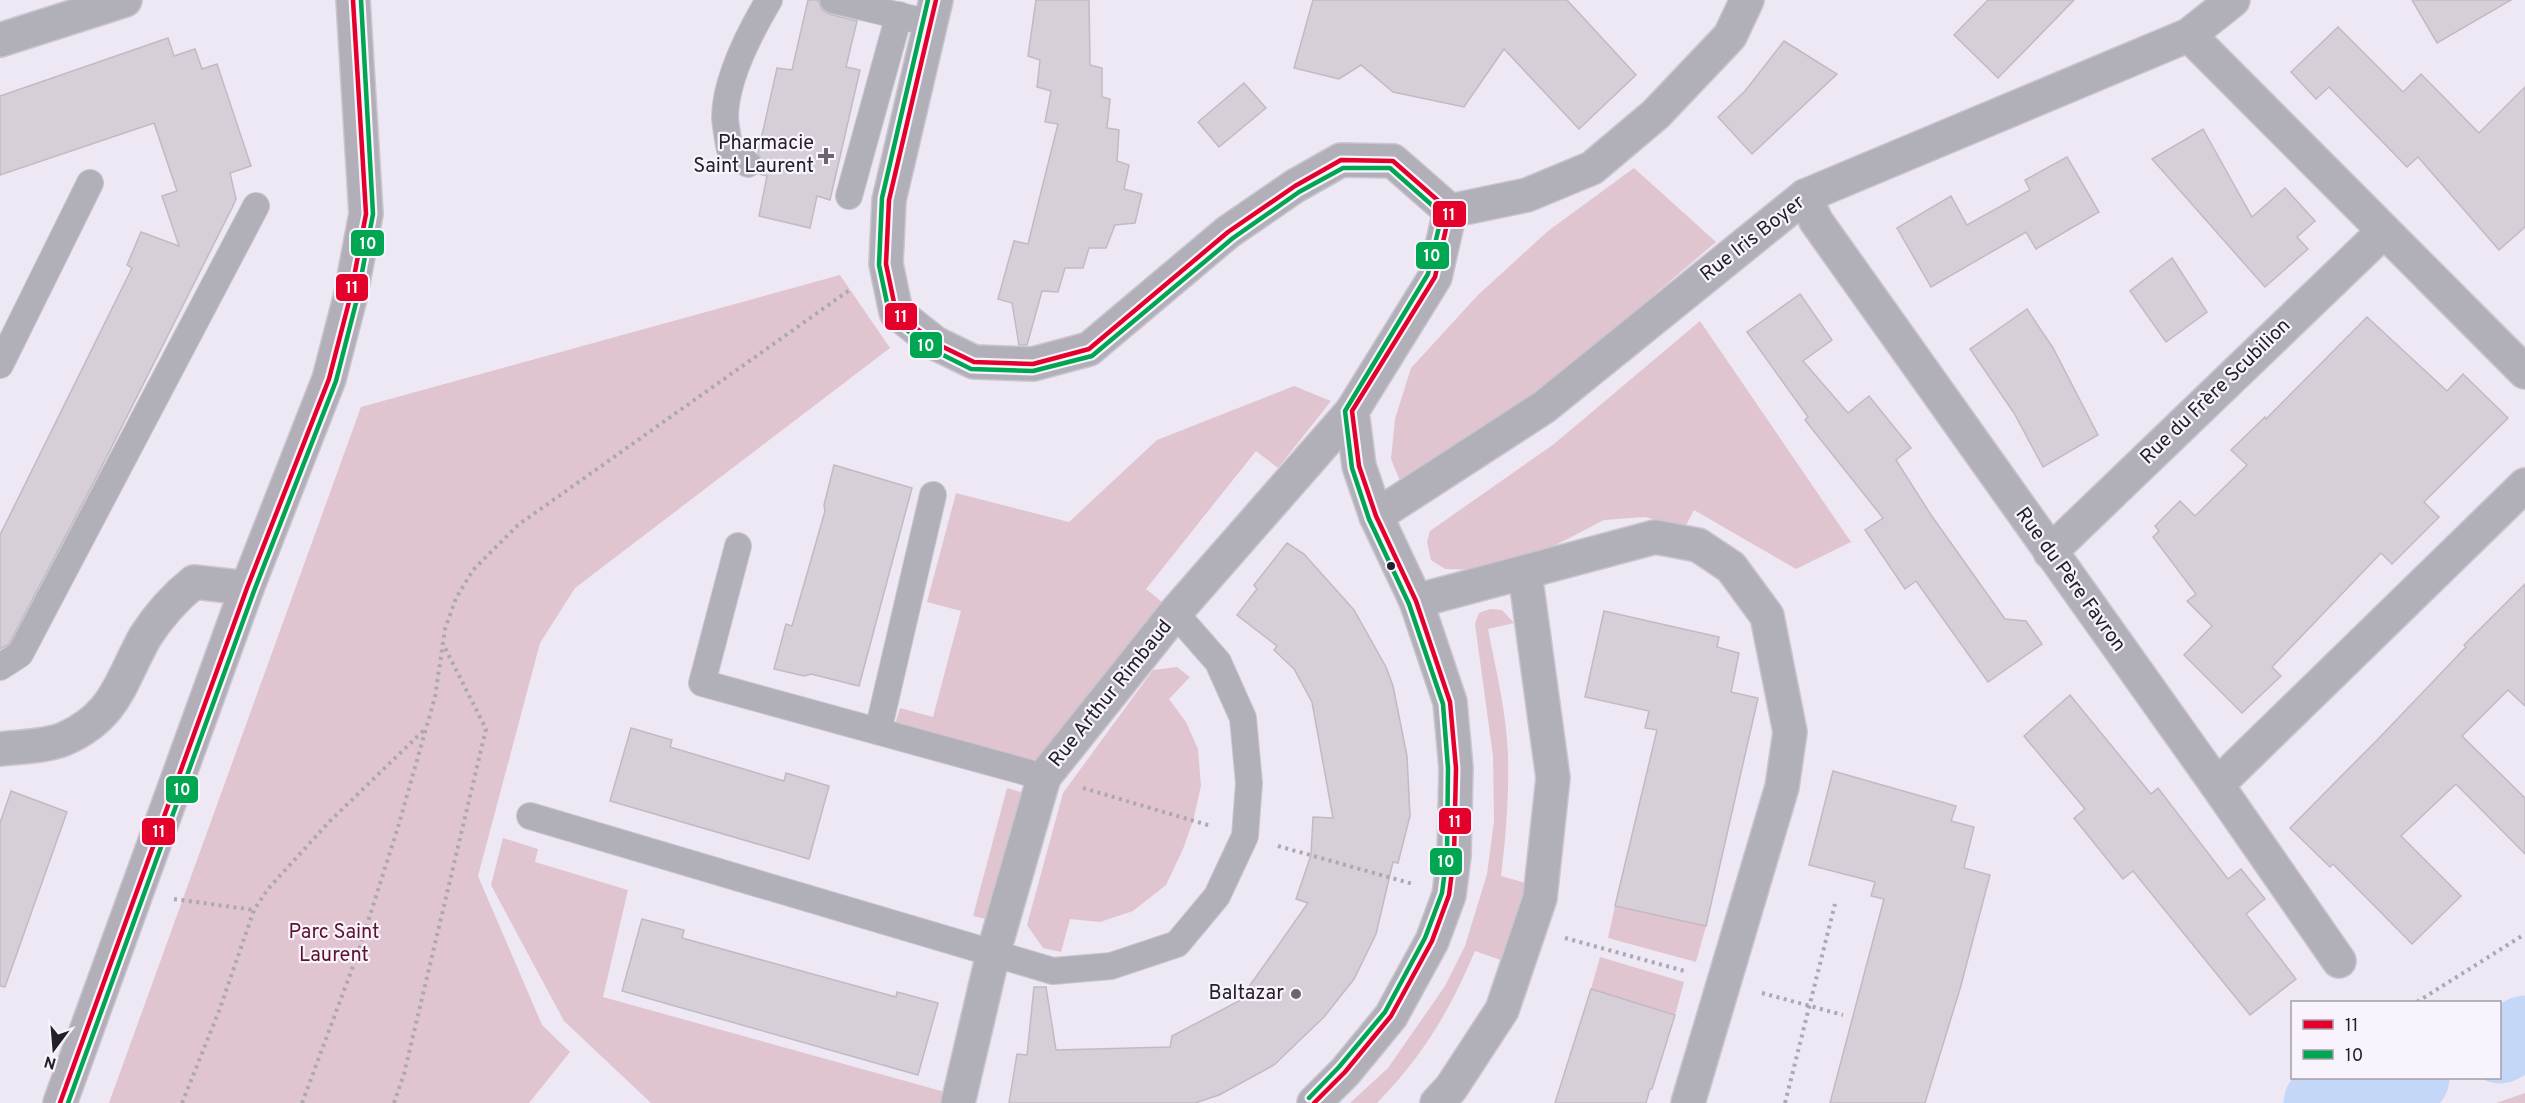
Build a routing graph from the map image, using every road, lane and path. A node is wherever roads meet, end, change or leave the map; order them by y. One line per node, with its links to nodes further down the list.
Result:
1 (125, 0): 10 (street)
2 (353, 0): 28 (main road)
3 (770, 0): 11 (lane)
4 (833, 0): 8 (lane)
5 (1747, 0): 16 (street)
6 (2233, 0): 9 (street, Rue Iris Boyer)
7 (934, 12): 8 (lane); 18 (street)
8 (898, 15): 13 (lane)
9 (2189, 35): 14 (street, Rue Iris Boyer); 17 (street)
10 (0, 40)
11 (748, 164)
12 (90, 183): 19 (lane)
13 (849, 196)
14 (1805, 196): 24 (street, Rue Iris Boyer); 26 (street, Rue du Père Favron)
15 (256, 206): 32 (lane)
16 (1450, 211): 18 (street); 21 (street, Rue Arthur Rimbaud)
17 (2383, 232): 20 (street); 26 (street, Rue du Frère Scubilion)
18 (886, 264): 31 (path)
19 (2, 359)
20 (2525, 372)
21 (1352, 411): 24 (street); 30 (street, Rue Arthur Rimbaud)
22 (2525, 485): 37 (street)
23 (933, 495): 34 (lane)
24 (1376, 516): 29 (street)
25 (738, 546): 34 (lane)
26 (2049, 552): 37 (street, Rue du Père Favron)
27 (1525, 573): 29 (street); 44 (street); 48 (street)
28 (247, 588): 35 (street); 40 (main road)
29 (1416, 601): 41 (street)
30 (1175, 613): 36 (street, Rue Arthur Rimbaud); 39 (lane)
31 (443, 645): 33 (path); 55 (path)
32 (0, 667)
33 (427, 728): 43 (path); 54 (path)
34 (878, 731): 36 (lane)
35 (0, 749)
36 (1044, 777): 39 (path); 46 (street, Rue Arthur Rimbaud)
37 (2217, 785): 47 (street, Rue du Père Favron)
38 (530, 816): 46 (lane)
39 (1245, 836): 41 (path); 46 (lane)
40 (136, 893): 43 (path); 52 (main road)
41 (1449, 895): 57 (street)
42 (1835, 904): 50 (path)
43 (254, 910): 53 (path)
44 (1530, 929): 48 (path); 58 (street)
45 (2525, 934): 49 (path)
46 (993, 954): 56 (street, Rue Arthur Rimbaud)
47 (2339, 961)
48 (1724, 982): 50 (path); 59 (street)
49 (2419, 1001)
50 (1810, 1006): 51 (path); 60 (path)
51 (1843, 1015)
52 (60, 1103)
53 (182, 1103)
54 (302, 1103)
55 (394, 1103)
56 (958, 1103)
57 (1314, 1103)
58 (1437, 1103)
59 (1688, 1103)
60 (1785, 1103)

